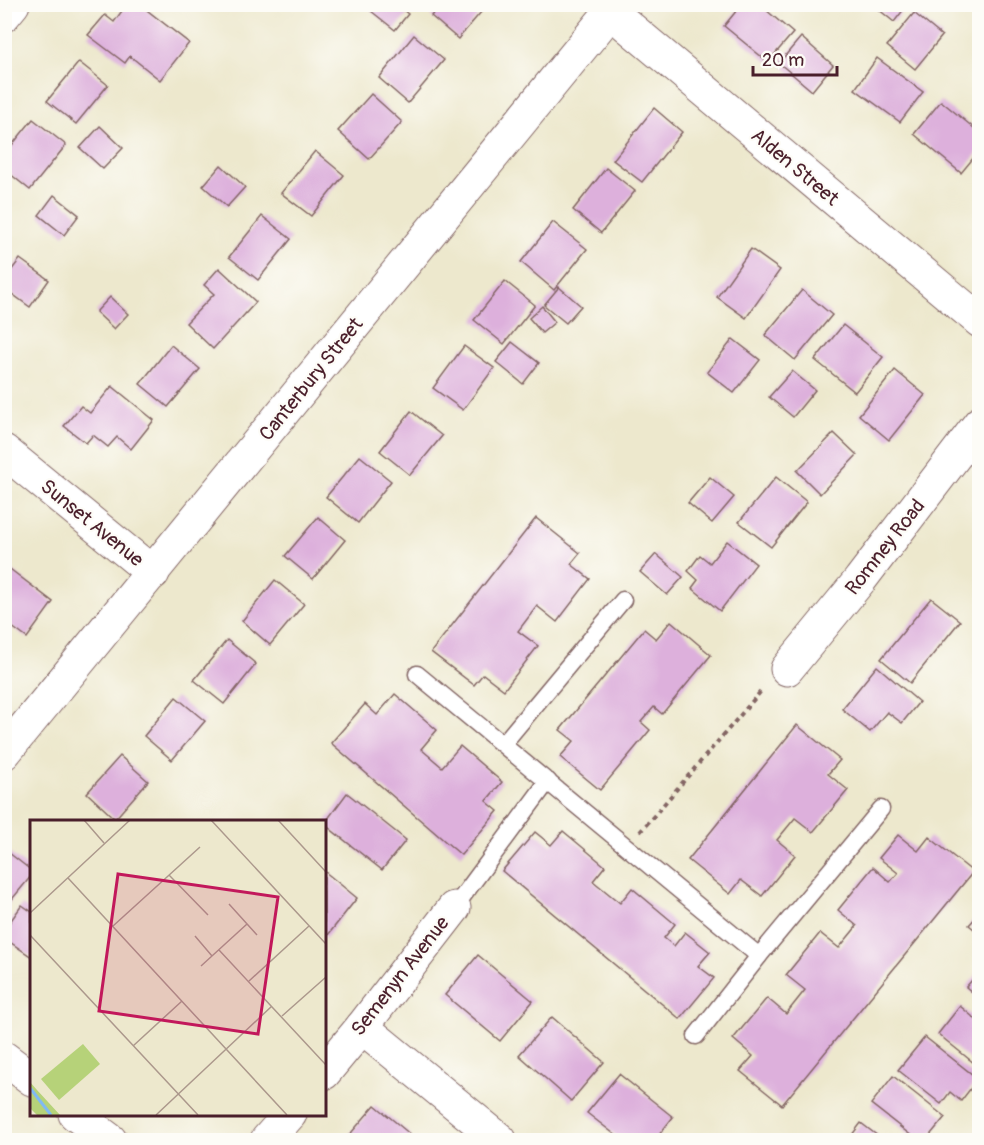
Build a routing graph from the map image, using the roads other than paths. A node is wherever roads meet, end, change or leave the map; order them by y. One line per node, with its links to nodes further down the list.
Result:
1 (14, 4): 3 (street)
2 (614, 8): 4 (street, Alden Street); 7 (street, Canterbury Street)
3 (4, 15)
4 (980, 321)
5 (980, 423): 9 (street, Romney Road)
6 (4, 451): 7 (street, Sunset Avenue)
7 (153, 573): 12 (street, Canterbury Street)
8 (623, 600): 11 (lane)
9 (787, 669)
10 (417, 674): 11 (lane)
11 (503, 744): 13 (lane)
12 (4, 753)
13 (548, 781): 15 (lane); 16 (lane)
14 (881, 809): 16 (lane)
15 (454, 908): 17 (street, Semenyn Avenue)
16 (759, 956): 18 (lane)
17 (362, 1027): 20 (street, Semenyn Avenue); 26 (street)
18 (696, 1036)
19 (4, 1058): 21 (street)
20 (326, 1071)
21 (30, 1078)
22 (78, 1115): 24 (street)
23 (288, 1115): 25 (street)
24 (110, 1140)
25 (267, 1140)
26 (500, 1140)

